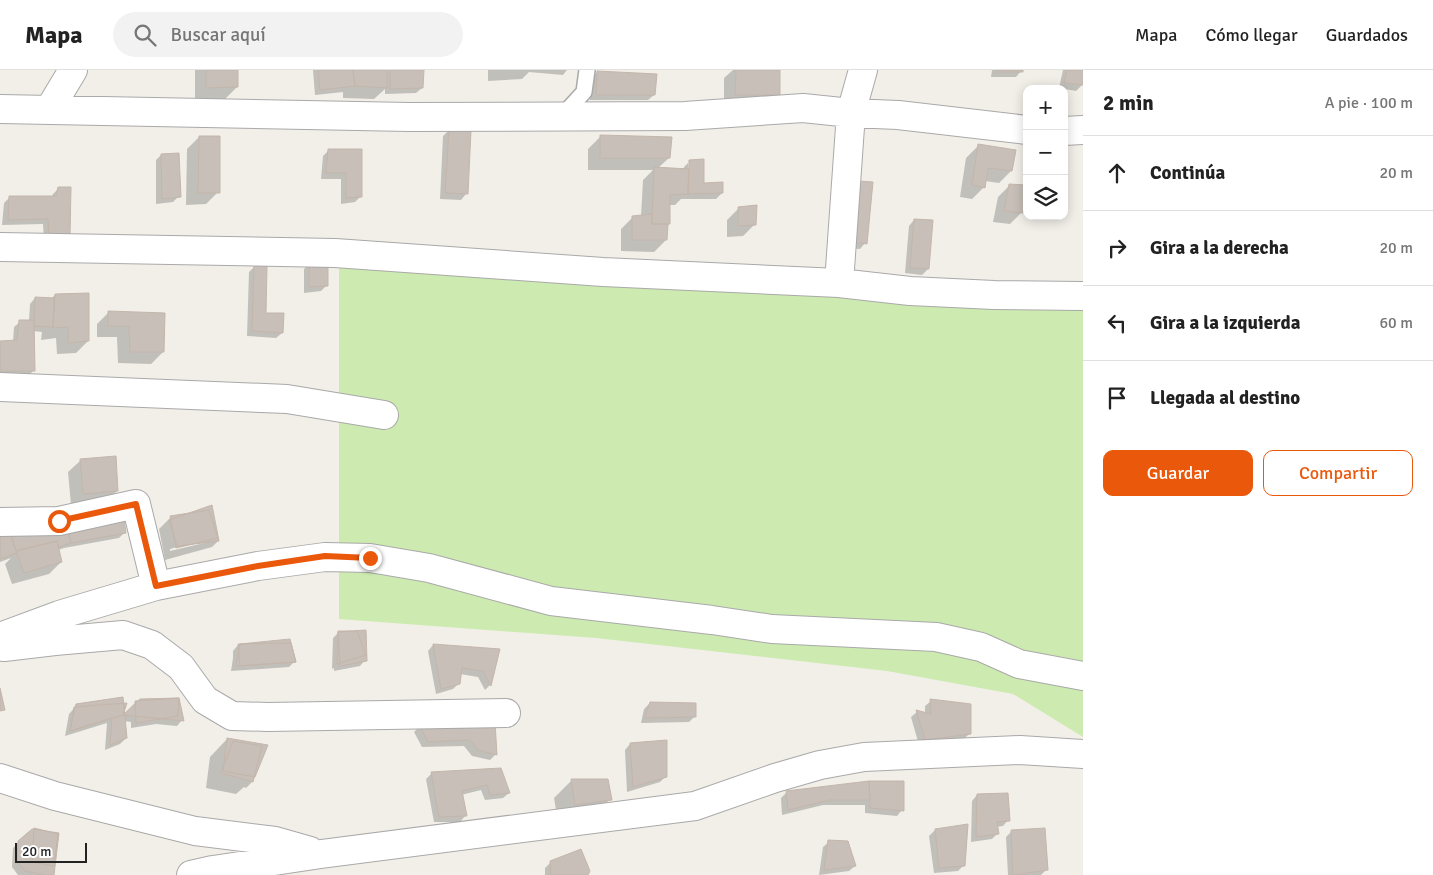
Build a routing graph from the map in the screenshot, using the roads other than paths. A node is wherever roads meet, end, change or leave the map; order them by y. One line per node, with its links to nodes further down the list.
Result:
1 (73, 70): 5 (street)
2 (587, 70): 7 (lane)
3 (863, 70): 6 (street)
4 (0, 109): 5 (street)
5 (49, 110): 7 (street)
6 (851, 113): 7 (street); 8 (street); 12 (street)
7 (562, 116)
8 (1023, 130)
9 (1083, 130): 10 (street)
10 (1068, 131)
11 (0, 247): 12 (street)
12 (839, 283): 13 (street)
13 (1083, 296)
14 (0, 387): 15 (street)
15 (384, 415)
16 (0, 522): 17 (street)
17 (156, 586): 18 (street); 20 (street)
18 (0, 637)
19 (0, 648): 21 (street)
20 (1083, 676)
21 (506, 713)
22 (1083, 754): 24 (street)
23 (0, 778): 24 (street)
24 (321, 854): 25 (street)
25 (191, 875)

